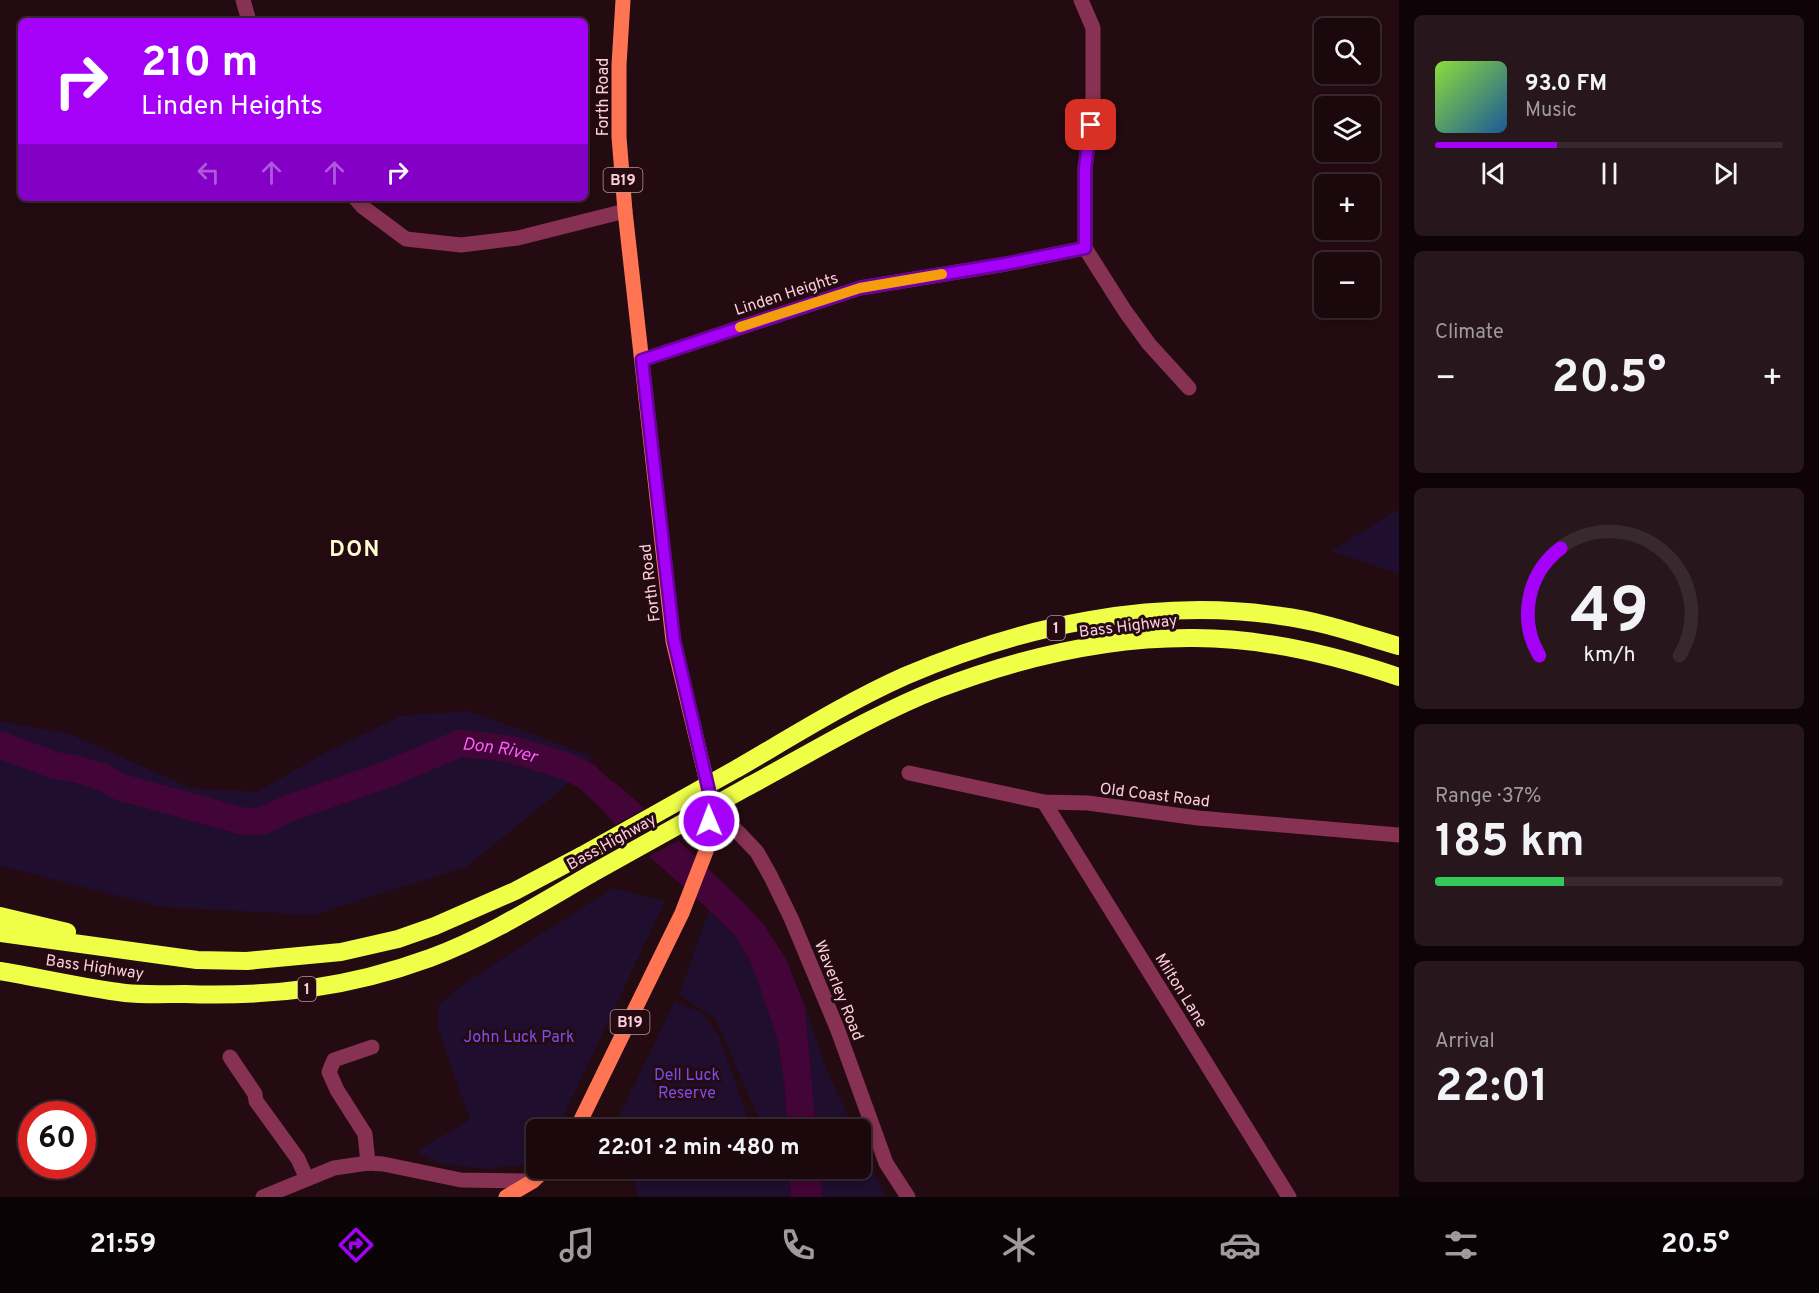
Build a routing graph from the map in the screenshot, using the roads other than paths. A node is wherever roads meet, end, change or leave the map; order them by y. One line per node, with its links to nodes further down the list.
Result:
1 (243, 0): 4 (street)
2 (623, 0): 6 (main road, Forth Road / B19)
3 (1081, 0): 7 (street)
4 (248, 18)
5 (358, 201): 6 (street)
6 (625, 211): 8 (main road, Forth Road / B19)
7 (1085, 248): 8 (street, Linden Heights); 9 (street)
8 (642, 360): 14 (main road, Forth Road / B19)
9 (1189, 388)
10 (1399, 646): 18 (highway, Bass Highway / 1, bridge)
11 (1399, 677): 19 (highway, Bass Highway / 1, bridge)
12 (909, 773): 13 (street, Old Coast Road)
13 (1044, 802): 15 (street, Old Coast Road); 29 (street, Milton Lane)
14 (709, 821): 22 (main road, Forth Road / B19); 28 (street, Waverley Road)
15 (1399, 835)
16 (0, 916): 18 (highway)
17 (0, 933): 18 (highway, Bass Highway / 1)
18 (171, 956)
19 (0, 971)
20 (372, 1047): 23 (street)
21 (230, 1056): 24 (street)
22 (581, 1119)
23 (368, 1163): 24 (street); 25 (street)
24 (307, 1179): 26 (street)
25 (533, 1180): 27 (main road)
26 (263, 1197)
27 (507, 1197)
28 (908, 1197)
29 (1289, 1197)

